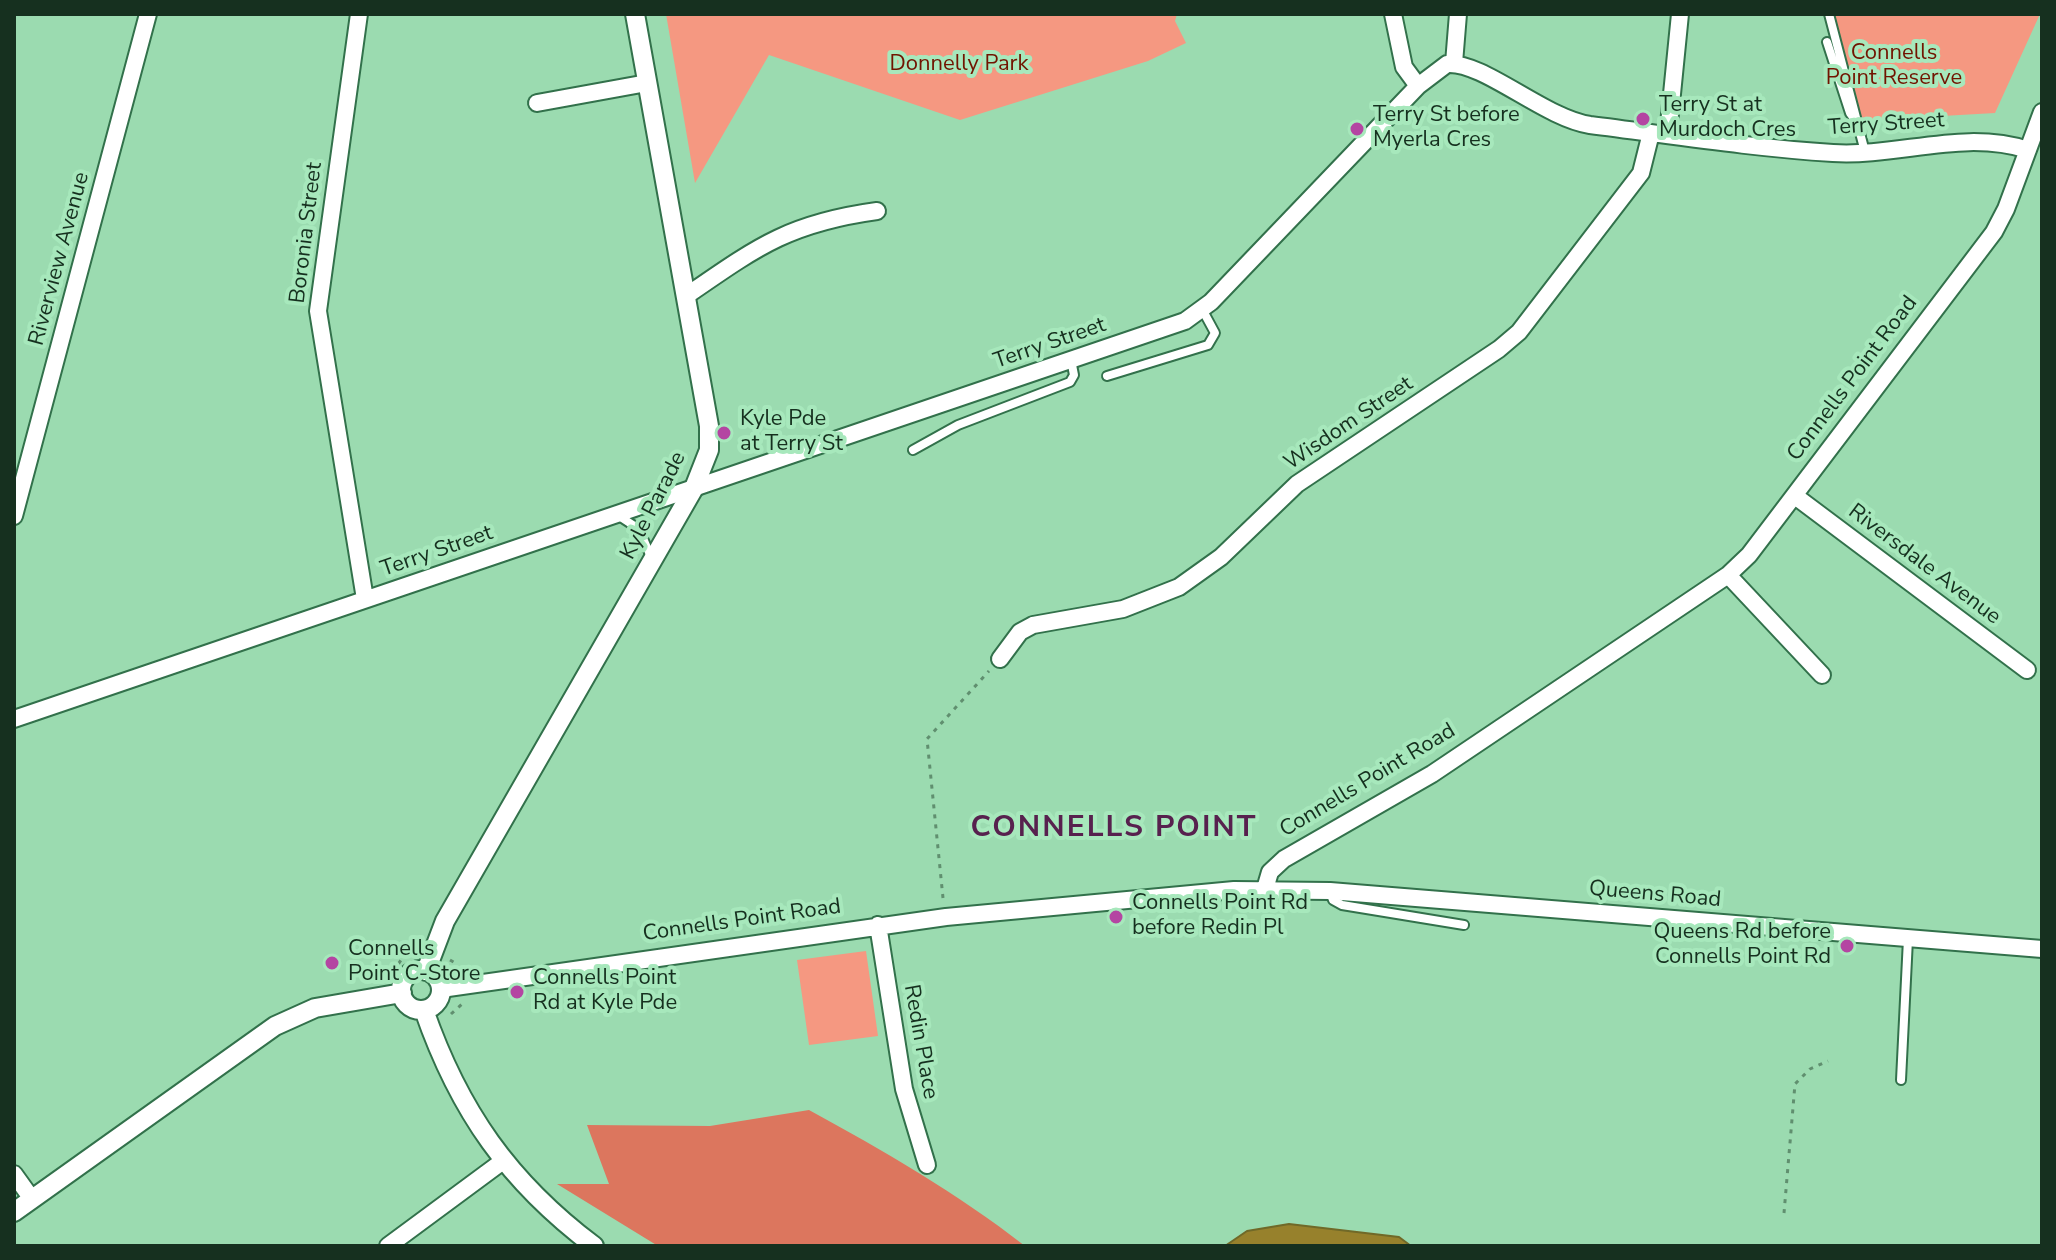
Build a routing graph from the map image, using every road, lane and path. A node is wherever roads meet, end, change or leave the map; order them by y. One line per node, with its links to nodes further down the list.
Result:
1 (148, 14): 27 (street, Riverview Avenue)
2 (359, 14): 30 (street, Boronia Street)
3 (635, 14): 10 (street, Kyle Parade)
4 (1393, 14): 11 (street)
5 (1458, 14): 9 (street)
6 (1680, 14): 15 (street, Wisdom Street)
7 (1829, 14): 14 (lane)
8 (1827, 42): 14 (lane)
9 (1454, 63): 11 (street, Terry Street); 15 (street, Terry Street)
10 (647, 83): 12 (street); 19 (street, Kyle Parade)
11 (1418, 86): 20 (street, Terry Street)
12 (537, 103)
13 (2042, 112): 16 (street, Connells Point Road)
14 (1859, 125): 17 (lane)
15 (1660, 134): 17 (street, Terry Street); 31 (street, Wisdom Street)
16 (2028, 150): 17 (street, Terry Street); 25 (street, Connells Point Road)
17 (1866, 153)
18 (877, 211): 19 (street)
19 (686, 296): 24 (street, Kyle Parade)
20 (1202, 309): 21 (street, Terry Street); 22 (lane)
21 (1071, 360): 23 (lane); 24 (street, Terry Street)
22 (1107, 376)
23 (913, 450)
24 (694, 488): 26 (street, Terry Street); 28 (street, Kyle Parade)
25 (1795, 496): 29 (street, Connells Point Road); 32 (street, Riversdale Avenue)
26 (616, 514): 28 (lane); 30 (street, Terry Street)
27 (14, 516)
28 (652, 562): 45 (street, Kyle Parade)
29 (1728, 575): 33 (street); 35 (street, Connells Point Road)
30 (365, 599): 34 (street, Terry Street)
31 (1000, 659): 37 (path)
32 (2027, 670)
33 (1822, 675)
34 (14, 719)
35 (1265, 889): 36 (street, Queens Road); 38 (street, Connells Point Road)
36 (1330, 891): 39 (lane); 40 (street, Queens Road)
37 (943, 898)
38 (878, 925): 47 (street, Connells Point Road); 55 (street, Redin Place)
39 (1464, 925)
40 (1908, 939): 42 (street, Queens Road); 53 (lane)
41 (409, 948): 46 (path)
42 (2042, 949)
43 (450, 960): 44 (path)
44 (457, 964)
45 (426, 971): 47 (street); 48 (street)
46 (393, 972)
47 (441, 989): 50 (street)
48 (402, 993): 50 (street); 57 (street)
49 (462, 1004): 51 (path)
50 (424, 1010): 54 (street)
51 (451, 1014)
52 (1828, 1061): 59 (path)
53 (1901, 1080)
54 (503, 1161): 60 (street); 61 (street)
55 (927, 1165)
56 (14, 1174): 57 (street)
57 (32, 1199): 58 (street)
58 (14, 1212)
59 (1784, 1213)
60 (388, 1246)
61 (594, 1246)

